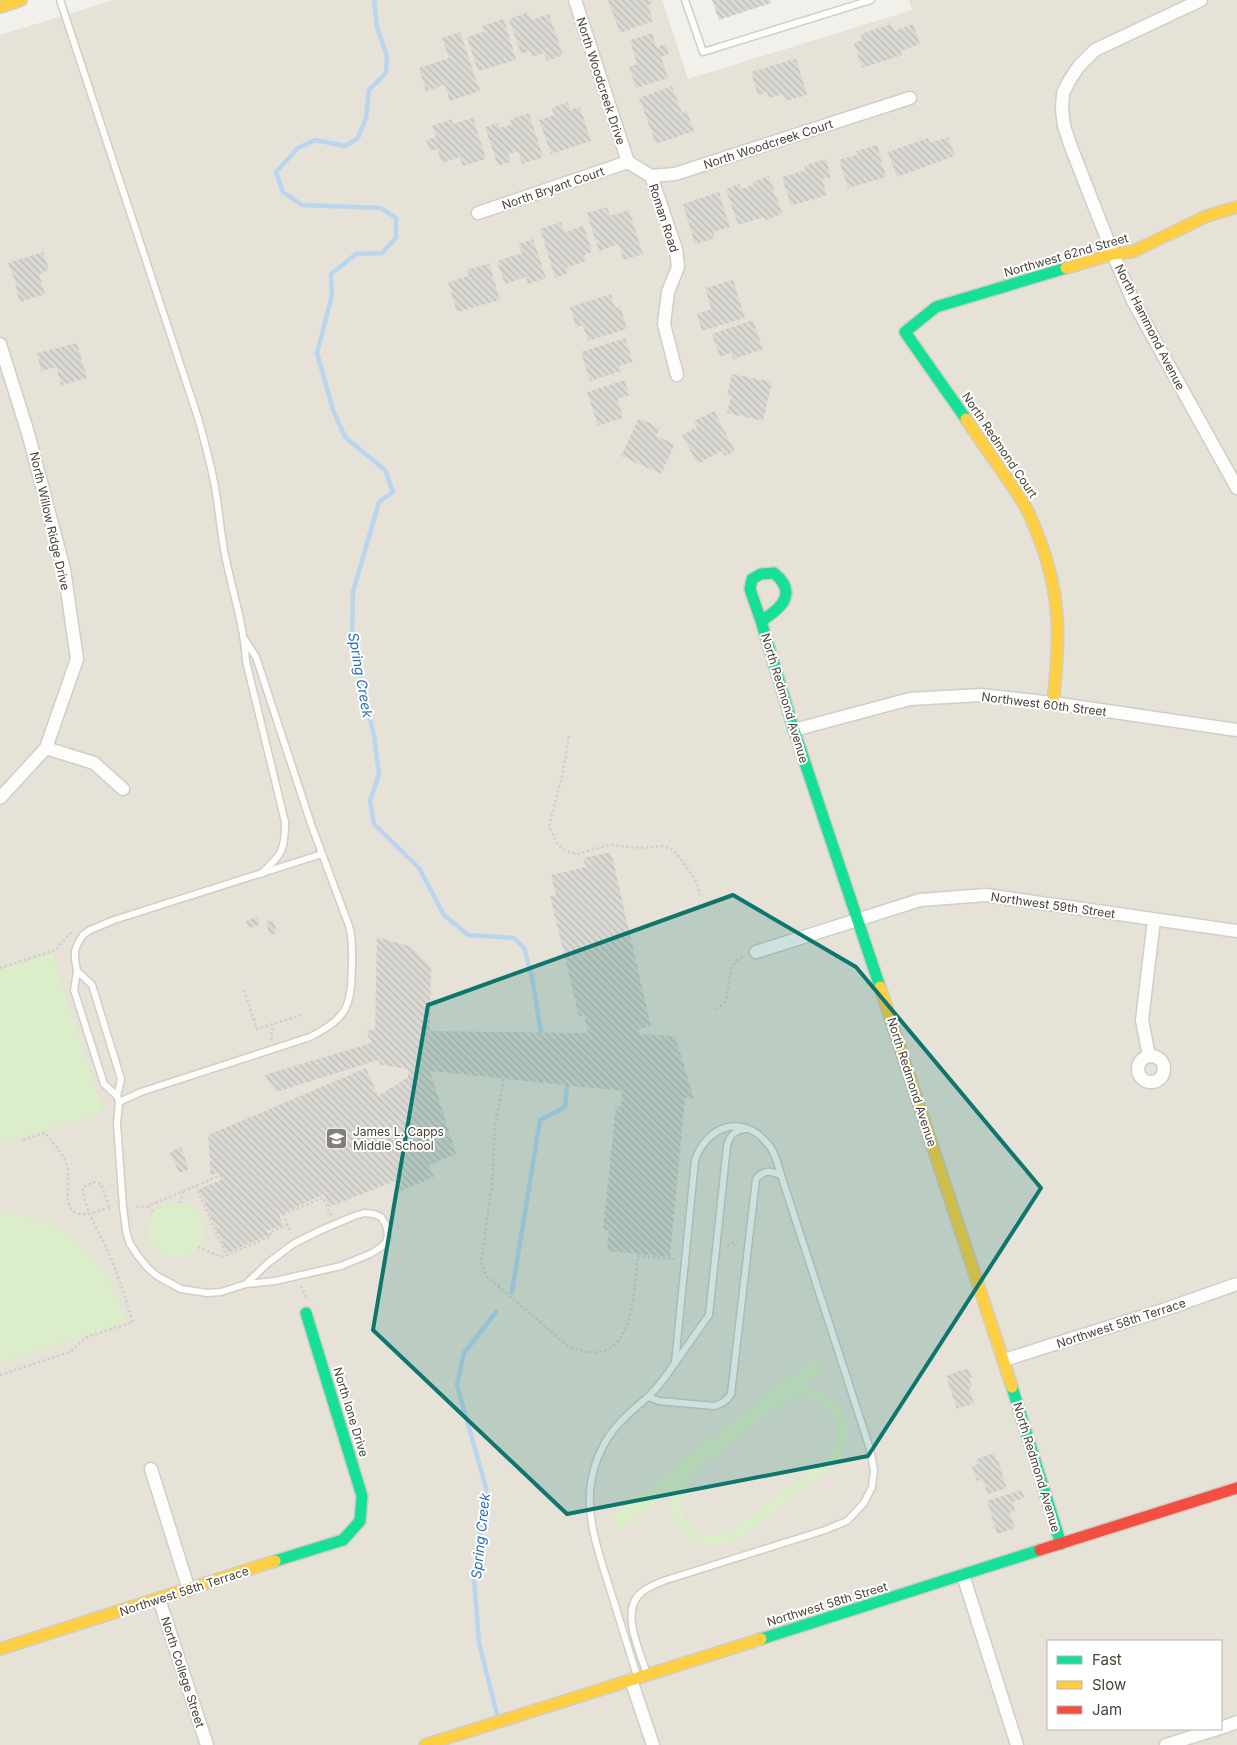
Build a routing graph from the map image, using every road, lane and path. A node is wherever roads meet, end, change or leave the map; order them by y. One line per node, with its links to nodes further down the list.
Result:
1 (21, 0): 7 (street)
2 (60, 0): 19 (lane)
3 (575, 0): 9 (street, North Woodcreek Drive)
4 (685, 0): 5 (lane)
5 (871, 0)
6 (1201, 0): 13 (street, North Hammond Avenue)
7 (0, 7)
8 (910, 98): 10 (street, North Woodcreek Court)
9 (628, 162): 10 (street); 12 (street, North Bryant Court)
10 (650, 176): 16 (street, Roman Road)
11 (1237, 206): 13 (street, Northwest 62nd Street)
12 (478, 214)
13 (1113, 254): 14 (street, Northwest 62nd Street); 17 (street, North Hammond Avenue)
14 (905, 332): 20 (street, North Redmond Court)
15 (0, 344): 24 (street, North Willow Ridge Drive)
16 (677, 375)
17 (1237, 488)
18 (760, 621): 21 (street, North Redmond Avenue)
19 (245, 639): 27 (lane); 28 (lane)
20 (1053, 703): 21 (street, Northwest 60th Street); 22 (street, Northwest 60th Street)
21 (794, 730): 30 (street, North Redmond Avenue)
22 (1237, 730)
23 (569, 736): 29 (path)
24 (46, 748): 25 (street); 26 (street, North Willow Ridge Drive)
25 (123, 789)
26 (0, 798)
27 (322, 854): 28 (lane); 44 (lane)
28 (261, 874): 33 (lane)
29 (700, 895)
30 (857, 919): 31 (street, Northwest 59th Street); 34 (street, Northwest 59th Street); 67 (street, North Redmond Avenue)
31 (1154, 920): 32 (street, Northwest 59th Street); 42 (street)
32 (1237, 931)
33 (83, 935): 35 (path); 36 (lane)
34 (756, 952): 38 (path)
35 (0, 968)
36 (77, 970): 44 (lane); 44 (lane)
37 (244, 990): 40 (path)
38 (716, 1009)
39 (304, 1014): 40 (path)
40 (273, 1024): 41 (path)
41 (271, 1041)
42 (1149, 1056)
43 (504, 1079): 63 (path)
44 (118, 1099): 64 (lane)
45 (750, 1129): 47 (lane); 68 (lane); 68 (lane)
46 (23, 1140): 56 (path)
47 (781, 1175): 70 (lane); 79 (lane)
48 (219, 1176): 49 (path)
49 (196, 1186): 50 (path); 62 (path)
50 (184, 1190): 51 (path); 52 (path)
51 (179, 1203)
52 (148, 1206): 53 (path); 57 (path)
53 (136, 1207)
54 (110, 1208): 55 (path); 56 (path); 56 (path)
55 (114, 1208)
56 (90, 1212): 69 (path)
57 (154, 1213)
58 (334, 1224): 59 (path); 64 (lane); 64 (lane)
59 (287, 1225): 60 (path); 62 (path)
60 (291, 1233)
61 (198, 1247): 62 (path)
62 (226, 1255)
63 (676, 1260)
64 (246, 1284)
65 (1237, 1284): 67 (street, Northwest 58th Terrace)
66 (306, 1312): 73 (street, North Ione Drive)
67 (1004, 1360): 74 (street, North Redmond Avenue)
68 (675, 1363): 70 (lane)
69 (0, 1375)
70 (648, 1397): 79 (lane)
71 (150, 1469): 76 (street)
72 (1237, 1488): 74 (street, Northwest 58th Street)
73 (360, 1521): 76 (street, Northwest 58th Terrace)
74 (1061, 1544): 75 (street, Northwest 58th Street)
75 (963, 1575): 79 (street, Northwest 58th Street); 86 (street)
76 (189, 1590): 77 (street, Northwest 58th Terrace)
77 (159, 1599): 78 (street, Northwest 58th Terrace); 83 (street, North College Street)
78 (0, 1649)
79 (639, 1678): 84 (street, Northwest 58th Street); 85 (street)
80 (1237, 1722): 81 (street)
81 (1222, 1728)
82 (1214, 1730): 87 (street)
83 (207, 1745)
84 (426, 1745)
85 (653, 1745)
86 (1017, 1745)
87 (1166, 1745)

